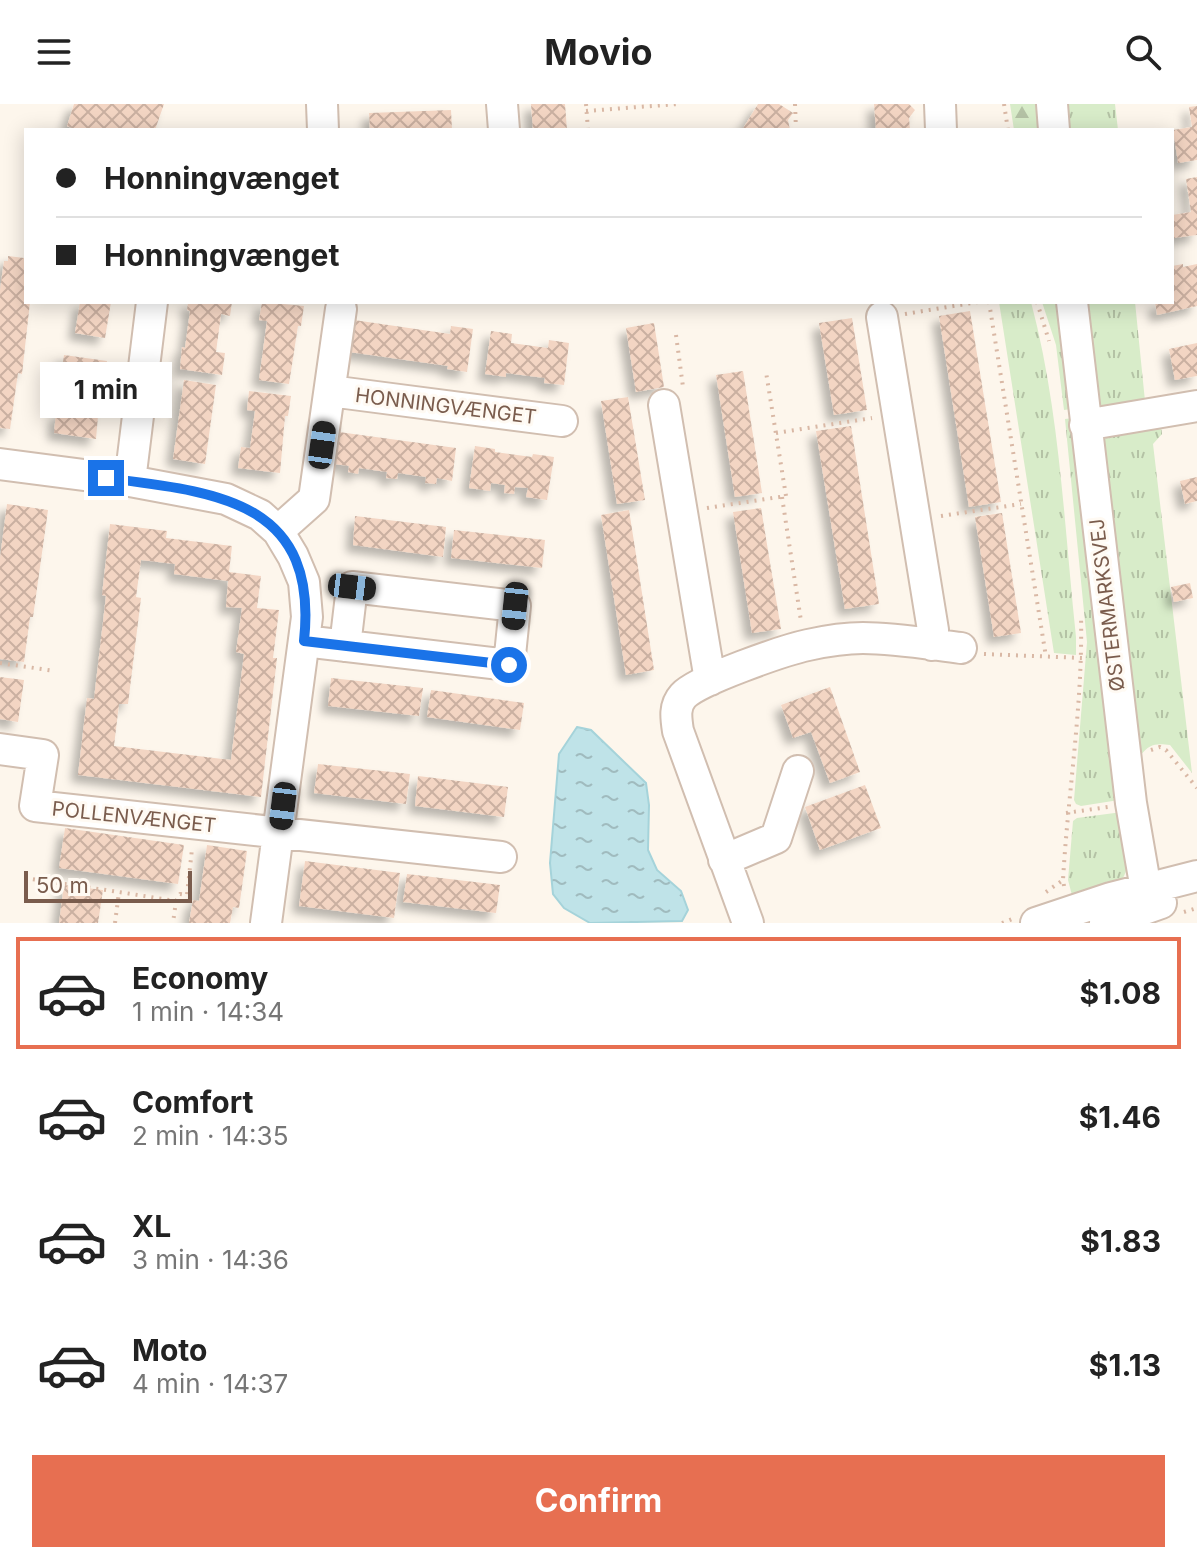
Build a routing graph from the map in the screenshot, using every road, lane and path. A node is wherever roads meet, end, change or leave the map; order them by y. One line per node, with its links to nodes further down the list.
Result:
1 (322, 104): 10 (street)
2 (502, 104): 11 (street)
3 (586, 104): 9 (path)
4 (678, 104): 9 (path)
5 (795, 104): 13 (path)
6 (940, 104): 14 (street)
7 (1004, 104): 15 (path)
8 (1052, 104): 16 (street)
9 (586, 111): 12 (path)
10 (323, 128)
11 (504, 128)
12 (588, 128)
13 (796, 128)
14 (941, 128)
15 (1008, 128)
16 (1054, 128)
17 (152, 304): 35 (street)
18 (965, 304): 23 (path)
19 (989, 304): 37 (path)
20 (1038, 304): 25 (path)
21 (1072, 304): 32 (street, ØSTERMARKSVEJ)
22 (341, 309): 27 (street, HONNINGVÆNGET)
23 (882, 317): 30 (street)
24 (676, 335): 28 (path)
25 (1049, 342)
26 (766, 372): 33 (path)
27 (330, 391): 31 (street, HONNINGVÆNGET); 40 (street, HONNINGVÆNGET)
28 (664, 405): 38 (street)
29 (1197, 406): 32 (street)
30 (898, 413): 33 (path); 39 (street)
31 (562, 421)
32 (1085, 425): 61 (street, ØSTERMARKSVEJ)
33 (776, 433): 36 (path)
34 (0, 464): 35 (street)
35 (130, 481): 40 (street)
36 (782, 497): 38 (path); 43 (path)
37 (1021, 504): 39 (path); 46 (path)
38 (682, 512): 50 (street)
39 (915, 520): 45 (street)
40 (278, 531): 42 (street)
41 (1081, 614): 47 (path)
42 (304, 641): 44 (street); 54 (street)
43 (805, 645): 45 (street); 50 (street)
44 (345, 646): 44 (street)
45 (946, 647): 46 (path)
46 (1046, 657): 47 (path)
47 (1082, 658): 63 (path)
48 (0, 663): 49 (path)
49 (55, 671)
50 (710, 680): 56 (street)
51 (0, 749): 53 (street, POLLENVÆNGET)
52 (798, 771): 56 (street)
53 (195, 824): 54 (street, POLLENVÆNGET); 62 (path)
54 (280, 833): 55 (street); 66 (street)
55 (501, 857)
56 (724, 860): 67 (street)
57 (1197, 876): 61 (street)
58 (25, 878): 60 (path)
59 (1197, 890): 61 (street)
60 (119, 892): 62 (path); 64 (path)
61 (1147, 898): 63 (street); 69 (street)
62 (176, 901): 65 (path)
63 (1071, 910): 68 (street)
64 (115, 923)
65 (173, 923)
66 (266, 923)
67 (748, 923)
68 (1036, 923)
69 (1105, 923)

